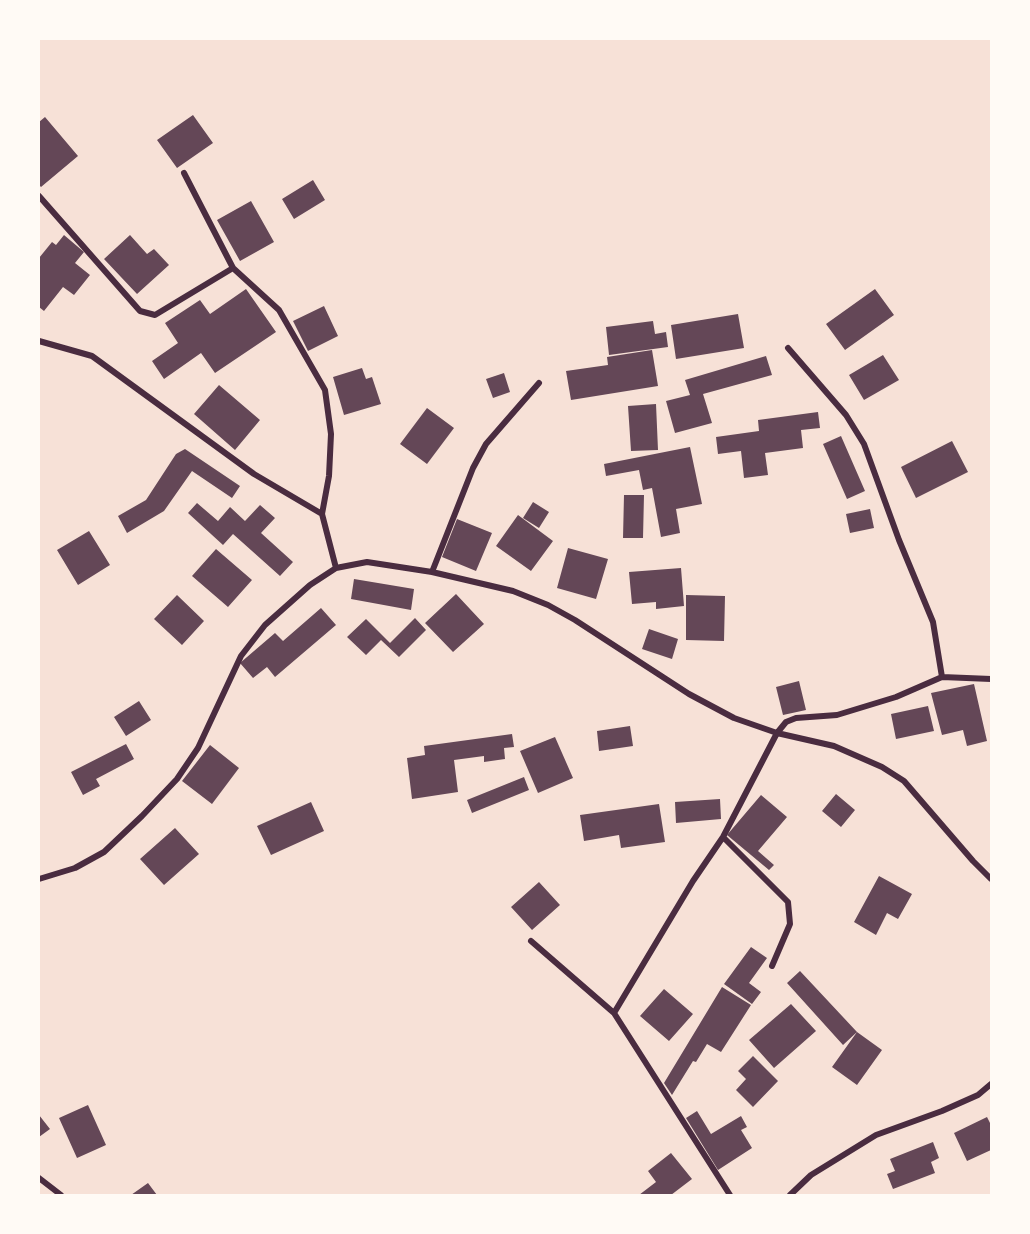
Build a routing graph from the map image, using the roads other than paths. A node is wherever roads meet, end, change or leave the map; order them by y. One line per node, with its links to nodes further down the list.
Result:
1 (184, 172): 3 (street)
2 (39, 196): 3 (street)
3 (233, 268): 7 (street)
4 (39, 340): 7 (street)
5 (788, 348): 10 (street)
6 (539, 382): 9 (street)
7 (322, 514): 8 (street)
8 (336, 568): 9 (street); 14 (street)
9 (432, 572): 12 (street)
10 (942, 677): 11 (street); 12 (street)
11 (991, 680)
12 (777, 733): 13 (street); 15 (street)
13 (723, 837): 17 (street); 18 (street)
14 (39, 879)
15 (991, 879)
16 (531, 941): 18 (street)
17 (772, 966)
18 (614, 1013): 22 (street)
19 (991, 1084): 23 (street)
20 (39, 1178): 21 (street)
21 (61, 1195)
22 (730, 1195)
23 (790, 1195)

